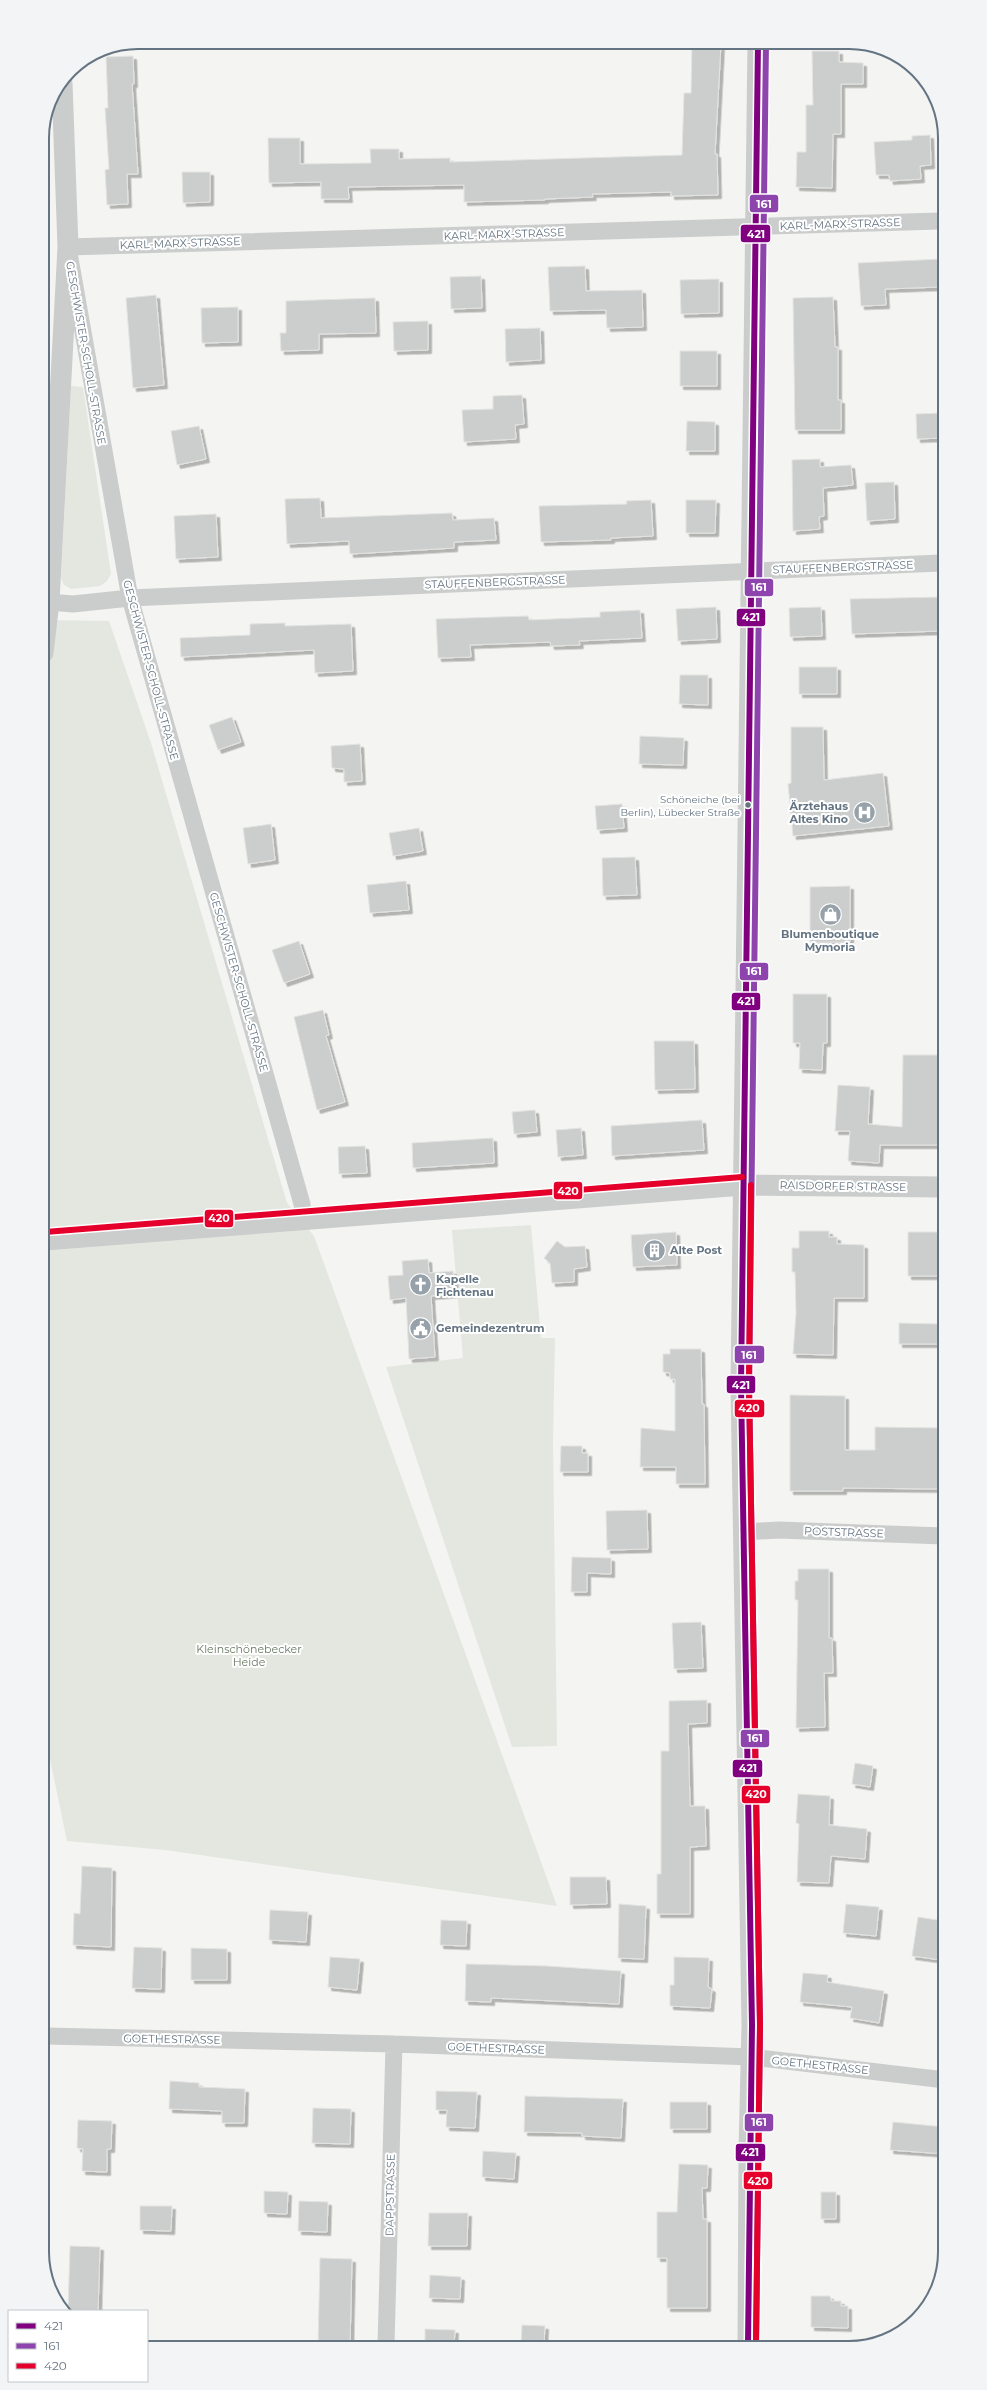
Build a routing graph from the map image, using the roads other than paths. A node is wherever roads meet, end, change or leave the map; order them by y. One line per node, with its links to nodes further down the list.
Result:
1 (758, 49): 4 (street)
2 (62, 91): 5 (street, GESCHWISTER-SCHOLL-STRASSE)
3 (938, 221): 4 (street, KARL-MARX-STRASSE)
4 (754, 226): 5 (street, KARL-MARX-STRASSE); 7 (street)
5 (68, 247): 8 (street, GESCHWISTER-SCHOLL-STRASSE); 9 (street)
6 (938, 563): 7 (street, STAUFFENBERGSTRASSE)
7 (751, 571): 8 (street, STAUFFENBERGSTRASSE); 10 (street)
8 (130, 598): 9 (street, STAUFFENBERGSTRASSE); 12 (street, GESCHWISTER-SCHOLL-STRASSE)
9 (49, 602)
10 (743, 1185): 11 (street, RAISDORFER STRASSE); 12 (street, RAISDORFER STRASSE); 14 (street)
11 (938, 1187)
12 (304, 1221): 13 (street, RAISDORFER STRASSE)
13 (49, 1240)
14 (744, 1532): 15 (street, POSTSTRASSE); 18 (street)
15 (938, 1536)
16 (49, 2036): 17 (street, GOETHESTRASSE)
17 (394, 2044): 18 (street, GOETHESTRASSE); 20 (street, DAPPSTRASSE)
18 (752, 2058): 19 (street, GOETHESTRASSE); 21 (street)
19 (938, 2079)
20 (386, 2341)
21 (748, 2341)

